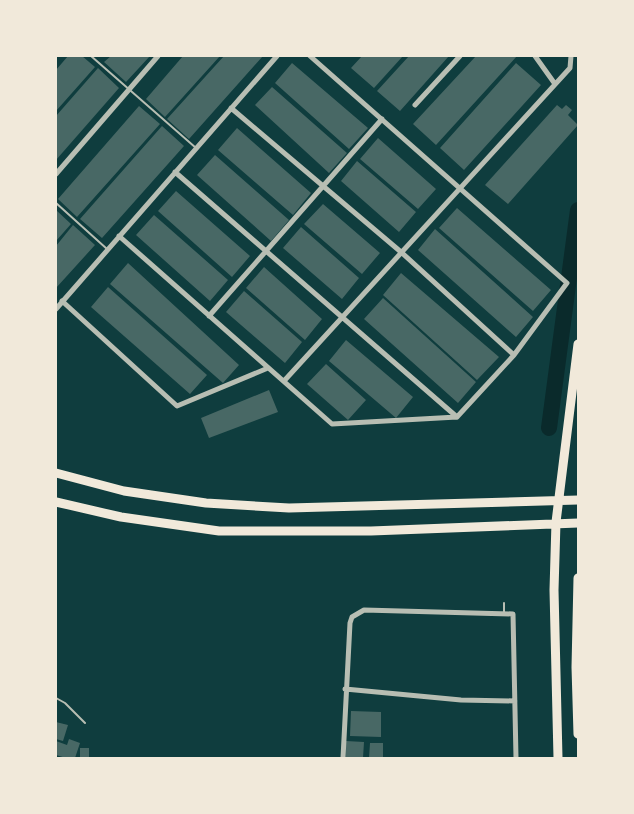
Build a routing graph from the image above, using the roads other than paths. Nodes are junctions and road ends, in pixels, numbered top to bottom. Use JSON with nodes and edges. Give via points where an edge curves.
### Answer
{"nodes":[{"id":1,"x":91,"y":56,"type":"edge"},
{"id":2,"x":158,"y":56,"type":"edge"},
{"id":3,"x":277,"y":56,"type":"edge"},
{"id":4,"x":310,"y":56,"type":"edge"},
{"id":5,"x":460,"y":56,"type":"edge"},
{"id":6,"x":535,"y":56,"type":"edge"},
{"id":7,"x":571,"y":56,"type":"edge"},
{"id":8,"x":555,"y":84,"type":"junction"},
{"id":9,"x":129,"y":89,"type":"junction"},
{"id":10,"x":415,"y":105,"type":"dead end"},
{"id":11,"x":231,"y":108,"type":"junction"},
{"id":12,"x":382,"y":119,"type":"junction"},
{"id":13,"x":196,"y":148,"type":"junction"},
{"id":14,"x":175,"y":172,"type":"junction"},
{"id":15,"x":56,"y":174,"type":"edge"},
{"id":16,"x":323,"y":186,"type":"junction"},
{"id":17,"x":460,"y":188,"type":"junction"},
{"id":18,"x":56,"y":203,"type":"edge"},
{"id":19,"x":119,"y":236,"type":"junction"},
{"id":20,"x":107,"y":250,"type":"junction"},
{"id":21,"x":266,"y":252,"type":"junction"},
{"id":22,"x":401,"y":252,"type":"junction"},
{"id":23,"x":62,"y":301,"type":"junction"},
{"id":24,"x":56,"y":309,"type":"edge"},
{"id":25,"x":209,"y":316,"type":"junction"},
{"id":26,"x":341,"y":318,"type":"junction"},
{"id":27,"x":579,"y":344,"type":"edge"},
{"id":28,"x":514,"y":355,"type":"junction"},
{"id":29,"x":268,"y":368,"type":"junction"},
{"id":30,"x":284,"y":381,"type":"junction"},
{"id":31,"x":457,"y":417,"type":"junction"},
{"id":32,"x":56,"y":473,"type":"edge"},
{"id":33,"x":579,"y":501,"type":"edge"},
{"id":34,"x":56,"y":502,"type":"edge"},
{"id":35,"x":579,"y":523,"type":"edge"},
{"id":36,"x":579,"y":578,"type":"edge"},
{"id":37,"x":504,"y":603,"type":"dead end"},
{"id":38,"x":504,"y":614,"type":"junction"},
{"id":39,"x":345,"y":689,"type":"junction"},
{"id":40,"x":56,"y":698,"type":"edge"},
{"id":41,"x":515,"y":701,"type":"junction"},
{"id":42,"x":85,"y":723,"type":"dead end"},
{"id":43,"x":579,"y":734,"type":"edge"},
{"id":44,"x":343,"y":759,"type":"edge"},
{"id":45,"x":516,"y":759,"type":"edge"},
{"id":46,"x":558,"y":759,"type":"edge"}],
"edges":[{"from":1,"to":9,"type":"lane"},
{"from":2,"to":9,"type":"street"},
{"from":3,"to":11,"type":"street"},
{"from":4,"to":12,"type":"street"},
{"from":5,"to":10,"type":"street"},
{"from":6,"to":8,"type":"street"},
{"from":7,"to":8,"type":"street","via":[[570,68]]},
{"from":8,"to":17,"type":"street"},
{"from":9,"to":13,"type":"lane"},
{"from":9,"to":15,"type":"street"},
{"from":11,"to":13,"type":"street"},
{"from":11,"to":16,"type":"street"},
{"from":12,"to":16,"type":"street"},
{"from":12,"to":17,"type":"street"},
{"from":13,"to":14,"type":"street"},
{"from":14,"to":19,"type":"street"},
{"from":14,"to":21,"type":"street"},
{"from":16,"to":21,"type":"street"},
{"from":16,"to":22,"type":"street"},
{"from":17,"to":22,"type":"street"},
{"from":17,"to":28,"type":"street","via":[[567,283]]},
{"from":18,"to":20,"type":"lane"},
{"from":19,"to":20,"type":"street"},
{"from":19,"to":25,"type":"street"},
{"from":20,"to":23,"type":"street"},
{"from":21,"to":25,"type":"street"},
{"from":21,"to":26,"type":"street"},
{"from":22,"to":26,"type":"street"},
{"from":22,"to":28,"type":"street"},
{"from":23,"to":24,"type":"street"},
{"from":23,"to":29,"type":"street","via":[[177,406]]},
{"from":25,"to":29,"type":"street"},
{"from":26,"to":30,"type":"street"},
{"from":26,"to":31,"type":"street"},
{"from":27,"to":46,"type":"highway","via":[[556,522]]},
{"from":28,"to":31,"type":"street"},
{"from":29,"to":30,"type":"street"},
{"from":30,"to":31,"type":"street","via":[[332,424]]},
{"from":32,"to":33,"type":"highway","via":[[124,491],[218,504],[290,508]]},
{"from":34,"to":35,"type":"highway","via":[[121,517],[219,531],[371,531]]},
{"from":36,"to":43,"type":"highway"},
{"from":37,"to":38,"type":"lane"},
{"from":38,"to":39,"type":"street","via":[[364,610],[352,617]]},
{"from":38,"to":41,"type":"street","via":[[513,614]]},
{"from":39,"to":41,"type":"street"},
{"from":39,"to":44,"type":"street"},
{"from":40,"to":42,"type":"lane"},
{"from":41,"to":45,"type":"street"}]}
